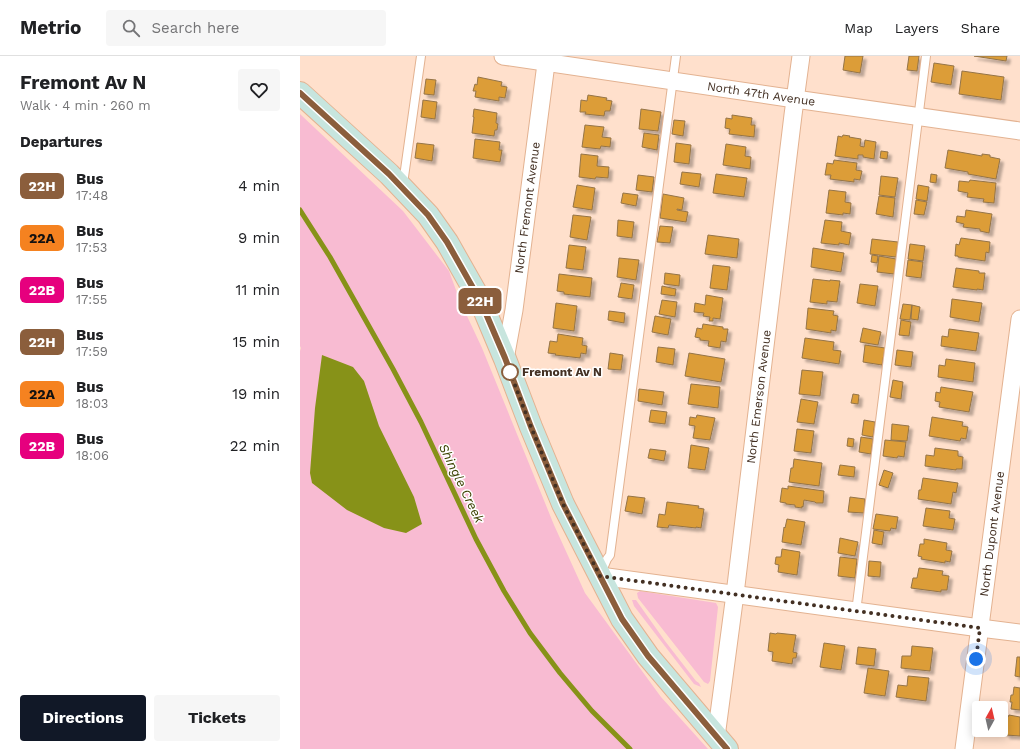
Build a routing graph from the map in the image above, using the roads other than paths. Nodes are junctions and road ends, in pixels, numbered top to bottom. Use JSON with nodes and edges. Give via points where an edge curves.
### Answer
{"nodes":[{"id":1,"x":421,"y":56,"type":"edge"},
{"id":2,"x":503,"y":56,"type":"edge"},
{"id":3,"x":676,"y":56,"type":"edge"},
{"id":4,"x":801,"y":56,"type":"edge"},
{"id":5,"x":926,"y":56,"type":"edge"},
{"id":6,"x":547,"y":59,"type":"edge"},
{"id":7,"x":672,"y":82,"type":"junction"},
{"id":8,"x":300,"y":93,"type":"edge"},
{"id":9,"x":795,"y":100,"type":"junction"},
{"id":10,"x":918,"y":117,"type":"junction"},
{"id":11,"x":1020,"y":131,"type":"edge"},
{"id":12,"x":403,"y":188,"type":"junction"},
{"id":13,"x":1020,"y":319,"type":"edge"},
{"id":14,"x":505,"y":358,"type":"junction"},
{"id":15,"x":600,"y":576,"type":"junction"},
{"id":16,"x":735,"y":594,"type":"junction"},
{"id":17,"x":856,"y":612,"type":"junction"},
{"id":18,"x":980,"y":628,"type":"junction"},
{"id":19,"x":1020,"y":633,"type":"edge"},
{"id":20,"x":721,"y":743,"type":"edge"},
{"id":21,"x":964,"y":749,"type":"edge"}],
"edges":[{"from":1,"to":12,"type":"lane"},
{"from":2,"to":6,"type":"street","name":"North 47th Avenue"},
{"from":3,"to":7,"type":"lane"},
{"from":4,"to":9,"type":"street","name":"North Emerson Avenue"},
{"from":5,"to":10,"type":"lane"},
{"from":6,"to":7,"type":"street","name":"North 47th Avenue"},
{"from":6,"to":14,"type":"street","name":"North Fremont Avenue","via":[[514,310]]},
{"from":7,"to":9,"type":"street","name":"North 47th Avenue"},
{"from":7,"to":15,"type":"lane","via":[[610,555]]},
{"from":8,"to":12,"type":"street"},
{"from":9,"to":10,"type":"street","name":"North 47th Avenue"},
{"from":9,"to":16,"type":"street","name":"North Emerson Avenue"},
{"from":10,"to":11,"type":"street","name":"North 47th Avenue"},
{"from":10,"to":17,"type":"lane"},
{"from":12,"to":14,"type":"street","via":[[428,215],[447,242],[481,302]]},
{"from":13,"to":18,"type":"street","name":"North Dupont Avenue"},
{"from":14,"to":15,"type":"street","via":[[563,504]]},
{"from":15,"to":16,"type":"street"},
{"from":15,"to":20,"type":"street","via":[[622,619],[648,656]]},
{"from":16,"to":17,"type":"street"},
{"from":16,"to":20,"type":"street","name":"North Emerson Avenue"},
{"from":17,"to":18,"type":"street"},
{"from":18,"to":19,"type":"street"},
{"from":18,"to":21,"type":"street","name":"North Dupont Avenue"}]}
